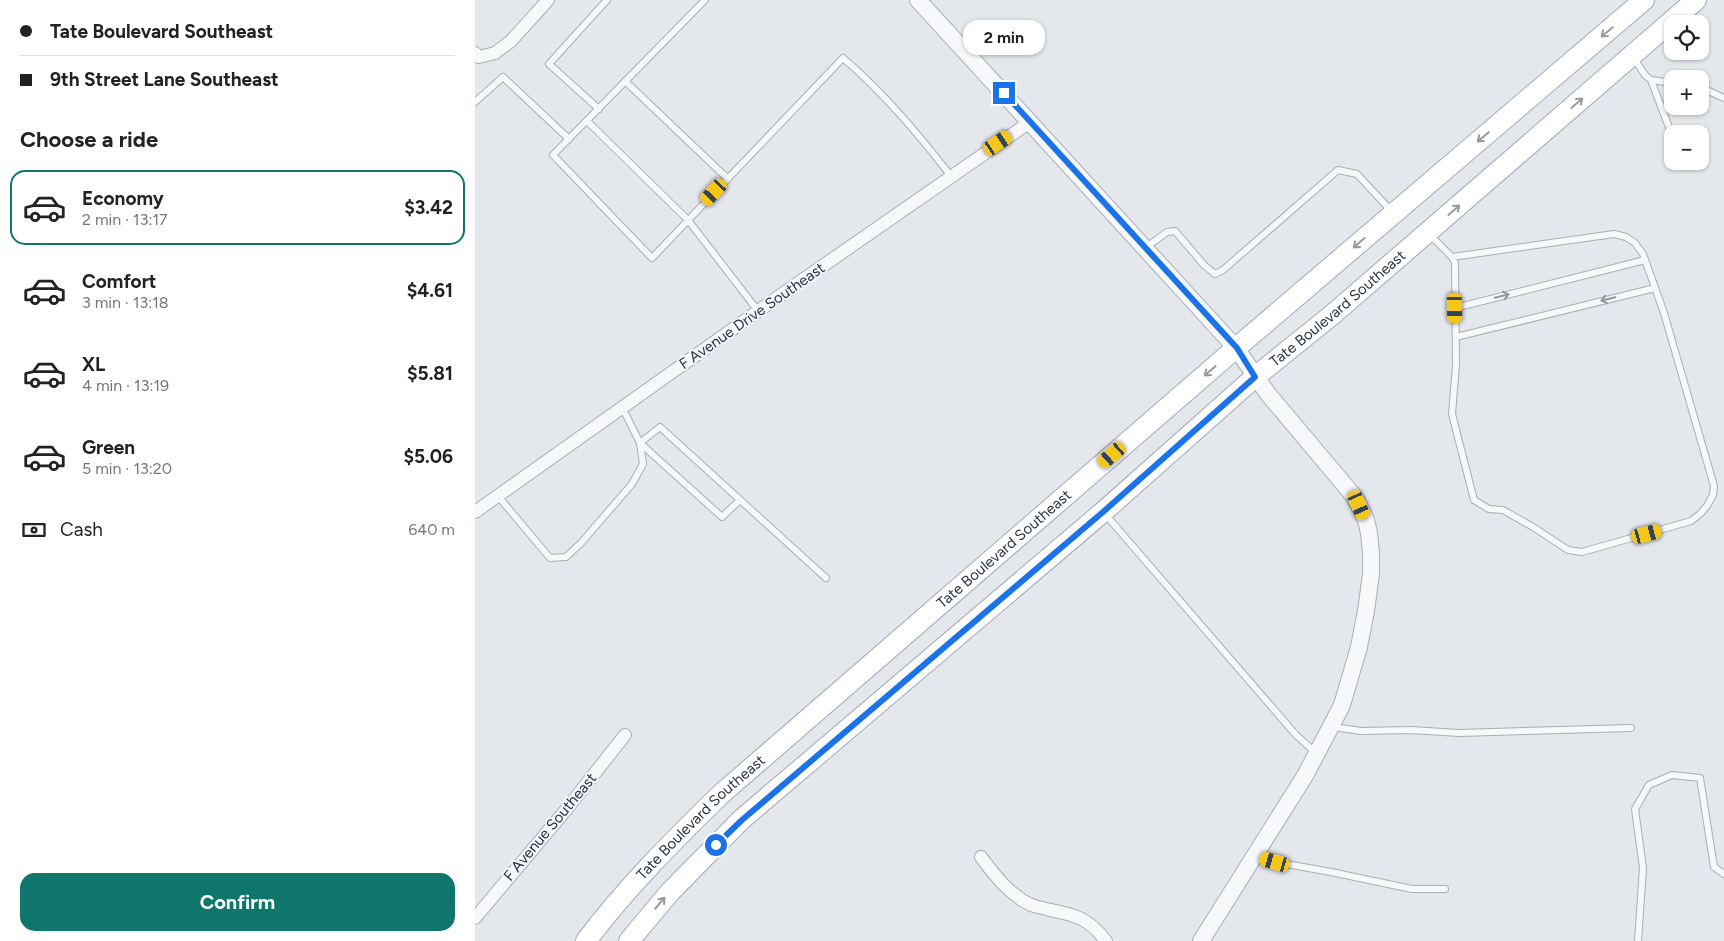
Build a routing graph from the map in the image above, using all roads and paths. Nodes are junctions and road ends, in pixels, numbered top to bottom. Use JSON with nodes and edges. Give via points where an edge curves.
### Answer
{"nodes":[{"id":1,"x":548,"y":0,"type":"edge"},
{"id":2,"x":607,"y":0,"type":"edge"},
{"id":3,"x":705,"y":0,"type":"edge"},
{"id":4,"x":918,"y":0,"type":"edge"},
{"id":5,"x":1644,"y":0,"type":"edge"},
{"id":6,"x":1696,"y":0,"type":"edge"},
{"id":7,"x":477,"y":55,"type":"edge"},
{"id":8,"x":1632,"y":55,"type":"junction"},
{"id":9,"x":1651,"y":80,"type":"junction"},
{"id":10,"x":625,"y":82,"type":"junction"},
{"id":11,"x":1664,"y":82,"type":"edge"},
{"id":12,"x":1709,"y":91,"type":"edge"},
{"id":13,"x":1724,"y":98,"type":"edge"},
{"id":14,"x":475,"y":102,"type":"edge"},
{"id":15,"x":599,"y":109,"type":"junction"},
{"id":16,"x":587,"y":121,"type":"junction"},
{"id":17,"x":1030,"y":122,"type":"junction"},
{"id":18,"x":1668,"y":125,"type":"edge"},
{"id":19,"x":569,"y":139,"type":"junction"},
{"id":20,"x":951,"y":176,"type":"junction"},
{"id":21,"x":727,"y":179,"type":"junction"},
{"id":22,"x":1393,"y":213,"type":"junction"},
{"id":23,"x":688,"y":220,"type":"junction"},
{"id":24,"x":1427,"y":233,"type":"junction"},
{"id":25,"x":1145,"y":248,"type":"junction"},
{"id":26,"x":1452,"y":257,"type":"junction"},
{"id":27,"x":1645,"y":260,"type":"junction"},
{"id":28,"x":1655,"y":288,"type":"junction"},
{"id":29,"x":1455,"y":308,"type":"junction"},
{"id":30,"x":758,"y":311,"type":"junction"},
{"id":31,"x":1455,"y":337,"type":"junction"},
{"id":32,"x":1237,"y":348,"type":"junction"},
{"id":33,"x":1255,"y":377,"type":"junction"},
{"id":34,"x":622,"y":407,"type":"junction"},
{"id":35,"x":641,"y":443,"type":"junction"},
{"id":36,"x":497,"y":496,"type":"junction"},
{"id":37,"x":740,"y":500,"type":"junction"},
{"id":38,"x":475,"y":512,"type":"edge"},
{"id":39,"x":1103,"y":512,"type":"junction"},
{"id":40,"x":826,"y":578,"type":"dead end"},
{"id":41,"x":1332,"y":725,"type":"junction"},
{"id":42,"x":1631,"y":728,"type":"dead end"},
{"id":43,"x":625,"y":735,"type":"dead end"},
{"id":44,"x":1317,"y":754,"type":"junction"},
{"id":45,"x":1254,"y":856,"type":"junction"},
{"id":46,"x":981,"y":857,"type":"dead end"},
{"id":47,"x":1724,"y":874,"type":"edge"},
{"id":48,"x":1445,"y":889,"type":"dead end"},
{"id":49,"x":475,"y":918,"type":"edge"},
{"id":50,"x":586,"y":941,"type":"edge"},
{"id":51,"x":629,"y":941,"type":"edge"},
{"id":52,"x":1106,"y":941,"type":"edge"},
{"id":53,"x":1201,"y":941,"type":"edge"},
{"id":54,"x":1638,"y":941,"type":"edge"}],
"edges":[{"from":1,"to":7,"type":"street","via":[[511,41],[495,53]]},
{"from":2,"to":15,"type":"lane","via":[[549,64]]},
{"from":3,"to":10,"type":"lane"},
{"from":4,"to":17,"type":"street"},
{"from":5,"to":22,"type":"main road","name":"Tate Boulevard Southeast","one_way":true},
{"from":6,"to":8,"type":"main road","name":"Tate Boulevard Southeast"},
{"from":8,"to":9,"type":"lane"},
{"from":24,"to":8,"type":"main road","name":"Tate Boulevard Southeast","one_way":true},
{"from":9,"to":11,"type":"lane"},
{"from":9,"to":18,"type":"lane"},
{"from":10,"to":15,"type":"lane"},
{"from":10,"to":21,"type":"lane"},
{"from":12,"to":13,"type":"lane"},
{"from":14,"to":19,"type":"lane","via":[[503,77]]},
{"from":15,"to":16,"type":"lane"},
{"from":16,"to":19,"type":"lane"},
{"from":16,"to":23,"type":"lane"},
{"from":17,"to":20,"type":"street","name":"F Avenue Drive Southeast"},
{"from":17,"to":25,"type":"street"},
{"from":19,"to":23,"type":"lane","via":[[553,155],[652,258]]},
{"from":20,"to":21,"type":"lane","via":[[917,133],[843,58]]},
{"from":20,"to":30,"type":"street","name":"F Avenue Drive Southeast"},
{"from":21,"to":23,"type":"lane"},
{"from":22,"to":25,"type":"lane","via":[[1357,174],[1337,170],[1215,274],[1175,231],[1167,232]]},
{"from":22,"to":32,"type":"main road","name":"Tate Boulevard Southeast","one_way":true},
{"from":23,"to":30,"type":"lane"},
{"from":24,"to":26,"type":"lane"},
{"from":24,"to":33,"type":"main road","name":"Tate Boulevard Southeast"},
{"from":25,"to":32,"type":"street"},
{"from":26,"to":27,"type":"lane","via":[[1613,234],[1635,242]]},
{"from":26,"to":29,"type":"lane","via":[[1455,263]]},
{"from":27,"to":28,"type":"lane"},
{"from":29,"to":27,"type":"lane","one_way":true},
{"from":28,"to":31,"type":"lane","one_way":true},
{"from":28,"to":31,"type":"lane","via":[[1708,463],[1713,495],[1707,506],[1691,521],[1582,552],[1568,550],[1503,510],[1489,509],[1474,500],[1452,414]]},
{"from":29,"to":31,"type":"lane"},
{"from":30,"to":34,"type":"street","name":"F Avenue Drive Southeast"},
{"from":32,"to":33,"type":"street"},
{"from":32,"to":50,"type":"main road","name":"Tate Boulevard Southeast","one_way":true,"via":[[720,795],[666,847]]},
{"from":33,"to":39,"type":"main road","name":"Tate Boulevard Southeast"},
{"from":33,"to":41,"type":"street","via":[[1353,495],[1369,533],[1371,574],[1365,617],[1353,670]]},
{"from":34,"to":35,"type":"lane"},
{"from":34,"to":36,"type":"street","name":"F Avenue Drive Southeast"},
{"from":35,"to":36,"type":"lane","via":[[643,464],[632,484],[566,557],[549,558]]},
{"from":35,"to":37,"type":"lane","via":[[660,427]]},
{"from":35,"to":37,"type":"lane","via":[[722,517]]},
{"from":36,"to":38,"type":"street","name":"F Avenue Drive Southeast"},
{"from":37,"to":40,"type":"lane"},
{"from":39,"to":44,"type":"lane","via":[[1296,736]]},
{"from":51,"to":39,"type":"main road","name":"Tate Boulevard Southeast","one_way":true,"via":[[669,892],[742,820]]},
{"from":41,"to":42,"type":"lane","via":[[1361,731],[1459,733]]},
{"from":41,"to":44,"type":"street"},
{"from":43,"to":49,"type":"street","name":"F Avenue Southeast"},
{"from":44,"to":45,"type":"street"},
{"from":45,"to":48,"type":"lane","via":[[1412,889]]},
{"from":45,"to":53,"type":"street"},
{"from":46,"to":52,"type":"street","via":[[1012,893],[1034,906],[1080,917]]},
{"from":47,"to":54,"type":"lane","via":[[1714,867],[1701,778],[1673,775],[1649,785],[1635,809],[1643,868]]}]}
